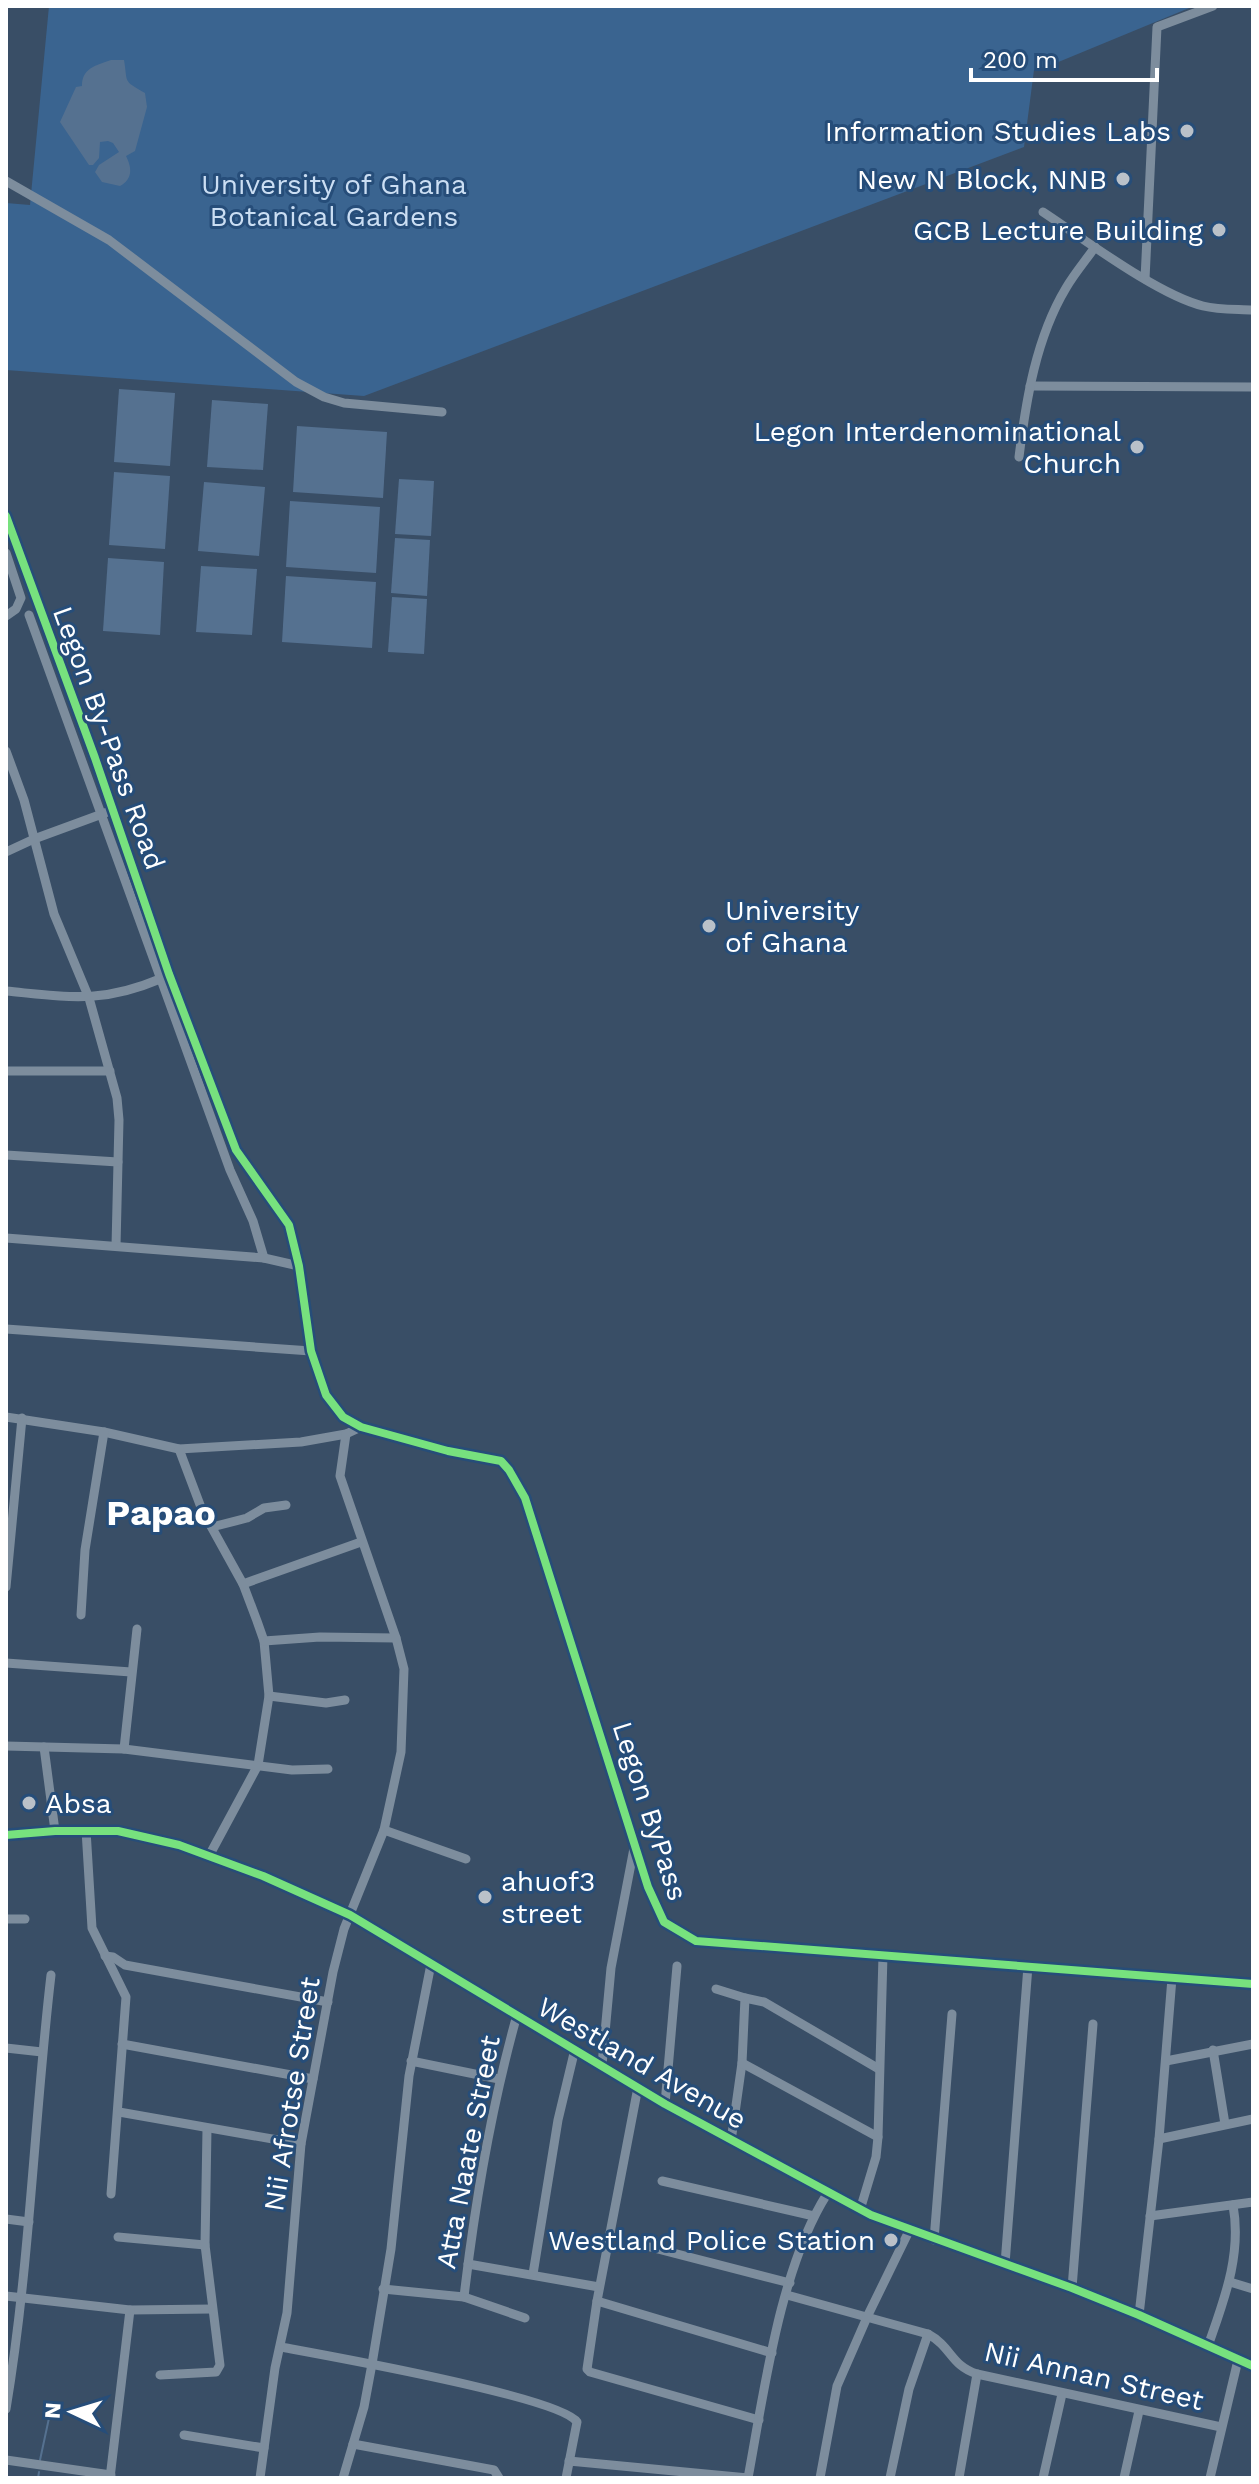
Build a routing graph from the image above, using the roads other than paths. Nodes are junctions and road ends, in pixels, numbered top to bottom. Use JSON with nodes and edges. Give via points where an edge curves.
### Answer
{"nodes":[{"id":1,"x":1213,"y":6,"type":"edge"},
{"id":2,"x":6,"y":181,"type":"edge"},
{"id":3,"x":1043,"y":212,"type":"dead end"},
{"id":4,"x":1095,"y":247,"type":"junction"},
{"id":5,"x":1145,"y":279,"type":"junction"},
{"id":6,"x":1253,"y":310,"type":"edge"},
{"id":7,"x":1030,"y":386,"type":"junction"},
{"id":8,"x":1253,"y":387,"type":"edge"},
{"id":9,"x":442,"y":412,"type":"dead end"},
{"id":10,"x":1019,"y":457,"type":"dead end"},
{"id":11,"x":6,"y":516,"type":"edge"},
{"id":12,"x":6,"y":553,"type":"edge"},
{"id":13,"x":29,"y":615,"type":"dead end"},
{"id":14,"x":6,"y":616,"type":"edge"},
{"id":15,"x":6,"y":751,"type":"edge"},
{"id":16,"x":113,"y":810,"type":"junction"},
{"id":17,"x":100,"y":816,"type":"junction"},
{"id":18,"x":34,"y":839,"type":"junction"},
{"id":19,"x":6,"y":852,"type":"edge"},
{"id":20,"x":165,"y":976,"type":"junction"},
{"id":21,"x":6,"y":991,"type":"edge"},
{"id":22,"x":89,"y":998,"type":"junction"},
{"id":23,"x":6,"y":1071,"type":"edge"},
{"id":24,"x":110,"y":1071,"type":"junction"},
{"id":25,"x":6,"y":1155,"type":"edge"},
{"id":26,"x":118,"y":1162,"type":"junction"},
{"id":27,"x":6,"y":1238,"type":"edge"},
{"id":28,"x":116,"y":1246,"type":"junction"},
{"id":29,"x":264,"y":1258,"type":"junction"},
{"id":30,"x":299,"y":1266,"type":"junction"},
{"id":31,"x":6,"y":1329,"type":"edge"},
{"id":32,"x":311,"y":1351,"type":"junction"},
{"id":33,"x":6,"y":1417,"type":"edge"},
{"id":34,"x":22,"y":1418,"type":"junction"},
{"id":35,"x":361,"y":1427,"type":"junction"},
{"id":36,"x":104,"y":1432,"type":"junction"},
{"id":37,"x":346,"y":1434,"type":"junction"},
{"id":38,"x":179,"y":1449,"type":"junction"},
{"id":39,"x":286,"y":1505,"type":"dead end"},
{"id":40,"x":212,"y":1527,"type":"junction"},
{"id":41,"x":361,"y":1542,"type":"junction"},
{"id":42,"x":243,"y":1584,"type":"junction"},
{"id":43,"x":6,"y":1587,"type":"edge"},
{"id":44,"x":81,"y":1615,"type":"dead end"},
{"id":45,"x":137,"y":1629,"type":"dead end"},
{"id":46,"x":396,"y":1638,"type":"junction"},
{"id":47,"x":264,"y":1641,"type":"junction"},
{"id":48,"x":6,"y":1663,"type":"edge"},
{"id":49,"x":131,"y":1672,"type":"junction"},
{"id":50,"x":269,"y":1696,"type":"junction"},
{"id":51,"x":345,"y":1700,"type":"dead end"},
{"id":52,"x":6,"y":1746,"type":"edge"},
{"id":53,"x":44,"y":1747,"type":"junction"},
{"id":54,"x":124,"y":1749,"type":"junction"},
{"id":55,"x":258,"y":1765,"type":"junction"},
{"id":56,"x":328,"y":1769,"type":"dead end"},
{"id":57,"x":86,"y":1830,"type":"junction"},
{"id":58,"x":384,"y":1830,"type":"junction"},
{"id":59,"x":55,"y":1831,"type":"junction"},
{"id":60,"x":6,"y":1835,"type":"edge"},
{"id":61,"x":635,"y":1841,"type":"junction"},
{"id":62,"x":209,"y":1856,"type":"junction"},
{"id":63,"x":466,"y":1859,"type":"dead end"},
{"id":64,"x":350,"y":1915,"type":"junction"},
{"id":65,"x":6,"y":1919,"type":"edge"},
{"id":66,"x":25,"y":1919,"type":"dead end"},
{"id":67,"x":883,"y":1955,"type":"junction"},
{"id":68,"x":105,"y":1956,"type":"junction"},
{"id":69,"x":431,"y":1964,"type":"junction"},
{"id":70,"x":125,"y":1965,"type":"junction"},
{"id":71,"x":677,"y":1966,"type":"dead end"},
{"id":72,"x":1028,"y":1966,"type":"junction"},
{"id":73,"x":51,"y":1975,"type":"dead end"},
{"id":74,"x":117,"y":1978,"type":"junction"},
{"id":75,"x":1172,"y":1978,"type":"junction"},
{"id":76,"x":1253,"y":1984,"type":"edge"},
{"id":77,"x":716,"y":1989,"type":"dead end"},
{"id":78,"x":745,"y":1998,"type":"junction"},
{"id":79,"x":328,"y":2002,"type":"junction"},
{"id":80,"x":952,"y":2014,"type":"dead end"},
{"id":81,"x":517,"y":2015,"type":"junction"},
{"id":82,"x":1093,"y":2024,"type":"dead end"},
{"id":83,"x":122,"y":2044,"type":"junction"},
{"id":84,"x":1253,"y":2044,"type":"edge"},
{"id":85,"x":6,"y":2048,"type":"edge"},
{"id":86,"x":575,"y":2049,"type":"junction"},
{"id":87,"x":1213,"y":2050,"type":"junction"},
{"id":88,"x":42,"y":2052,"type":"junction"},
{"id":89,"x":411,"y":2061,"type":"junction"},
{"id":90,"x":1166,"y":2061,"type":"junction"},
{"id":91,"x":742,"y":2063,"type":"junction"},
{"id":92,"x":602,"y":2065,"type":"junction"},
{"id":93,"x":879,"y":2069,"type":"junction"},
{"id":94,"x":313,"y":2079,"type":"junction"},
{"id":95,"x":499,"y":2079,"type":"junction"},
{"id":96,"x":638,"y":2087,"type":"junction"},
{"id":97,"x":665,"y":2104,"type":"junction"},
{"id":98,"x":119,"y":2112,"type":"junction"},
{"id":99,"x":1253,"y":2119,"type":"edge"},
{"id":100,"x":1225,"y":2124,"type":"junction"},
{"id":101,"x":207,"y":2129,"type":"junction"},
{"id":102,"x":878,"y":2137,"type":"junction"},
{"id":103,"x":1159,"y":2139,"type":"junction"},
{"id":104,"x":731,"y":2141,"type":"junction"},
{"id":105,"x":301,"y":2144,"type":"junction"},
{"id":106,"x":662,"y":2181,"type":"dead end"},
{"id":107,"x":111,"y":2194,"type":"dead end"},
{"id":108,"x":827,"y":2194,"type":"junction"},
{"id":109,"x":1253,"y":2202,"type":"edge"},
{"id":110,"x":1233,"y":2205,"type":"junction"},
{"id":111,"x":860,"y":2210,"type":"junction"},
{"id":112,"x":814,"y":2216,"type":"junction"},
{"id":113,"x":1150,"y":2216,"type":"junction"},
{"id":114,"x":6,"y":2219,"type":"edge"},
{"id":115,"x":29,"y":2222,"type":"junction"},
{"id":116,"x":909,"y":2231,"type":"junction"},
{"id":117,"x":118,"y":2237,"type":"dead end"},
{"id":118,"x":934,"y":2240,"type":"junction"},
{"id":119,"x":205,"y":2245,"type":"junction"},
{"id":120,"x":650,"y":2247,"type":"dead end"},
{"id":121,"x":468,"y":2264,"type":"junction"},
{"id":122,"x":1005,"y":2264,"type":"junction"},
{"id":123,"x":533,"y":2274,"type":"junction"},
{"id":124,"x":1230,"y":2282,"type":"junction"},
{"id":125,"x":790,"y":2283,"type":"junction"},
{"id":126,"x":599,"y":2287,"type":"junction"},
{"id":127,"x":1072,"y":2288,"type":"junction"},
{"id":128,"x":383,"y":2289,"type":"junction"},
{"id":129,"x":1253,"y":2289,"type":"edge"},
{"id":130,"x":787,"y":2295,"type":"junction"},
{"id":131,"x":6,"y":2296,"type":"edge"},
{"id":132,"x":464,"y":2297,"type":"junction"},
{"id":133,"x":21,"y":2298,"type":"junction"},
{"id":134,"x":597,"y":2301,"type":"junction"},
{"id":135,"x":212,"y":2309,"type":"junction"},
{"id":136,"x":130,"y":2310,"type":"junction"},
{"id":137,"x":868,"y":2315,"type":"junction"},
{"id":138,"x":1139,"y":2315,"type":"junction"},
{"id":139,"x":525,"y":2318,"type":"dead end"},
{"id":140,"x":928,"y":2334,"type":"junction"},
{"id":141,"x":1208,"y":2346,"type":"junction"},
{"id":142,"x":281,"y":2347,"type":"junction"},
{"id":143,"x":772,"y":2353,"type":"junction"},
{"id":144,"x":1238,"y":2360,"type":"junction"},
{"id":145,"x":372,"y":2364,"type":"junction"},
{"id":146,"x":1253,"y":2366,"type":"edge"},
{"id":147,"x":977,"y":2374,"type":"junction"},
{"id":148,"x":160,"y":2375,"type":"dead end"},
{"id":149,"x":8,"y":2383,"type":"edge"},
{"id":150,"x":1062,"y":2394,"type":"junction"},
{"id":151,"x":6,"y":2409,"type":"edge"},
{"id":152,"x":1139,"y":2411,"type":"junction"},
{"id":153,"x":759,"y":2420,"type":"junction"},
{"id":154,"x":1221,"y":2427,"type":"junction"},
{"id":155,"x":184,"y":2435,"type":"dead end"},
{"id":156,"x":353,"y":2444,"type":"junction"},
{"id":157,"x":264,"y":2448,"type":"junction"},
{"id":158,"x":6,"y":2460,"type":"edge"},
{"id":159,"x":569,"y":2461,"type":"junction"},
{"id":160,"x":110,"y":2476,"type":"edge"},
{"id":161,"x":260,"y":2478,"type":"edge"},
{"id":162,"x":343,"y":2478,"type":"edge"},
{"id":163,"x":499,"y":2478,"type":"edge"},
{"id":164,"x":566,"y":2478,"type":"edge"},
{"id":165,"x":748,"y":2478,"type":"edge"},
{"id":166,"x":820,"y":2478,"type":"edge"},
{"id":167,"x":890,"y":2478,"type":"edge"},
{"id":168,"x":959,"y":2478,"type":"edge"},
{"id":169,"x":1043,"y":2478,"type":"edge"},
{"id":170,"x":1124,"y":2478,"type":"edge"},
{"id":171,"x":1210,"y":2478,"type":"edge"}],
"edges":[{"from":1,"to":5,"type":"street","via":[[1157,27]]},
{"from":2,"to":9,"type":"street","via":[[109,240],[296,382],[324,397]]},
{"from":3,"to":4,"type":"street"},
{"from":4,"to":5,"type":"street"},
{"from":4,"to":7,"type":"street","via":[[1055,311]]},
{"from":5,"to":6,"type":"street","via":[[1201,306]]},
{"from":7,"to":8,"type":"street"},
{"from":7,"to":10,"type":"street"},
{"from":11,"to":16,"type":"street","name":"Legon By-Pass Road"},
{"from":12,"to":14,"type":"street","via":[[21,598]]},
{"from":13,"to":17,"type":"street"},
{"from":15,"to":18,"type":"street"},
{"from":16,"to":17,"type":"street"},
{"from":16,"to":20,"type":"street","name":"Legon By-Pass Road"},
{"from":17,"to":18,"type":"street"},
{"from":17,"to":20,"type":"street"},
{"from":18,"to":19,"type":"street"},
{"from":18,"to":22,"type":"street","via":[[54,914]]},
{"from":20,"to":22,"type":"street","via":[[136,989]]},
{"from":20,"to":29,"type":"street"},
{"from":20,"to":30,"type":"street","name":"Legon ByPass","via":[[236,1150],[289,1225]]},
{"from":21,"to":22,"type":"street"},
{"from":22,"to":24,"type":"street"},
{"from":23,"to":24,"type":"street"},
{"from":24,"to":26,"type":"street","via":[[119,1108]]},
{"from":25,"to":26,"type":"street"},
{"from":26,"to":28,"type":"street"},
{"from":27,"to":28,"type":"street"},
{"from":28,"to":29,"type":"street"},
{"from":29,"to":30,"type":"street"},
{"from":30,"to":32,"type":"street","name":"Legon ByPass"},
{"from":31,"to":32,"type":"street"},
{"from":32,"to":35,"type":"street","name":"Legon ByPass","via":[[326,1395],[343,1417]]},
{"from":33,"to":34,"type":"street"},
{"from":34,"to":36,"type":"street"},
{"from":34,"to":43,"type":"street"},
{"from":35,"to":37,"type":"street"},
{"from":35,"to":61,"type":"street","name":"Legon ByPass","via":[[501,1461],[509,1470],[525,1498]]},
{"from":36,"to":38,"type":"street"},
{"from":36,"to":44,"type":"street","via":[[85,1550]]},
{"from":37,"to":38,"type":"street"},
{"from":37,"to":41,"type":"street","name":"Nii Afrotse Street","via":[[340,1476]]},
{"from":38,"to":40,"type":"street"},
{"from":39,"to":40,"type":"street"},
{"from":40,"to":42,"type":"street"},
{"from":41,"to":42,"type":"street"},
{"from":41,"to":46,"type":"street","name":"Nii Afrotse Street"},
{"from":42,"to":47,"type":"street"},
{"from":45,"to":49,"type":"street"},
{"from":46,"to":47,"type":"street"},
{"from":46,"to":58,"type":"street","name":"Nii Afrotse Street","via":[[405,1681],[398,1773]]},
{"from":47,"to":50,"type":"street"},
{"from":48,"to":49,"type":"street"},
{"from":49,"to":54,"type":"street"},
{"from":50,"to":51,"type":"street"},
{"from":50,"to":55,"type":"street"},
{"from":52,"to":53,"type":"street"},
{"from":53,"to":54,"type":"street"},
{"from":53,"to":59,"type":"street"},
{"from":54,"to":55,"type":"street"},
{"from":55,"to":56,"type":"street"},
{"from":55,"to":62,"type":"street"},
{"from":57,"to":59,"type":"street","name":"Westland Avenue"},
{"from":57,"to":62,"type":"street","name":"Westland Avenue","via":[[136,1834]]},
{"from":57,"to":68,"type":"street","via":[[90,1919]]},
{"from":58,"to":63,"type":"street"},
{"from":58,"to":64,"type":"street","name":"Nii Afrotse Street"},
{"from":59,"to":60,"type":"street","name":"Westland Avenue"},
{"from":61,"to":67,"type":"street","name":"Legon ByPass","via":[[664,1922],[696,1941]]},
{"from":61,"to":92,"type":"street","via":[[611,1968]]},
{"from":62,"to":64,"type":"street","name":"Westland Avenue"},
{"from":64,"to":69,"type":"street","name":"Westland Avenue"},
{"from":64,"to":79,"type":"street","name":"Nii Afrotse Street"},
{"from":65,"to":66,"type":"street"},
{"from":67,"to":72,"type":"street","name":"Legon ByPass"},
{"from":67,"to":93,"type":"street"},
{"from":68,"to":70,"type":"street"},
{"from":68,"to":74,"type":"street"},
{"from":69,"to":81,"type":"street","name":"Westland Avenue"},
{"from":69,"to":89,"type":"street"},
{"from":70,"to":74,"type":"street"},
{"from":70,"to":79,"type":"street"},
{"from":71,"to":97,"type":"street"},
{"from":72,"to":75,"type":"street","name":"Legon ByPass"},
{"from":72,"to":122,"type":"street"},
{"from":73,"to":88,"type":"street"},
{"from":74,"to":83,"type":"street","via":[[126,1997]]},
{"from":75,"to":76,"type":"street","name":"Legon ByPass"},
{"from":75,"to":90,"type":"street"},
{"from":77,"to":78,"type":"street"},
{"from":78,"to":91,"type":"street"},
{"from":78,"to":93,"type":"street","via":[[764,2002]]},
{"from":79,"to":94,"type":"street","name":"Nii Afrotse Street"},
{"from":80,"to":118,"type":"street"},
{"from":81,"to":86,"type":"street","name":"Westland Avenue"},
{"from":81,"to":95,"type":"street","name":"Atta Naate Street"},
{"from":82,"to":127,"type":"street"},
{"from":83,"to":94,"type":"street"},
{"from":83,"to":98,"type":"street"},
{"from":84,"to":87,"type":"street"},
{"from":85,"to":88,"type":"street"},
{"from":86,"to":92,"type":"street","name":"Westland Avenue"},
{"from":86,"to":123,"type":"street"},
{"from":87,"to":90,"type":"street"},
{"from":87,"to":100,"type":"street"},
{"from":88,"to":115,"type":"street"},
{"from":89,"to":95,"type":"street"},
{"from":89,"to":128,"type":"street"},
{"from":90,"to":103,"type":"street"},
{"from":91,"to":102,"type":"street"},
{"from":91,"to":104,"type":"street"},
{"from":92,"to":96,"type":"street","name":"Westland Avenue"},
{"from":93,"to":102,"type":"street"},
{"from":94,"to":105,"type":"street","name":"Nii Afrotse Street"},
{"from":95,"to":121,"type":"street","name":"Atta Naate Street"},
{"from":96,"to":97,"type":"street","name":"Westland Avenue"},
{"from":96,"to":126,"type":"street"},
{"from":97,"to":104,"type":"street","name":"Westland Avenue"},
{"from":98,"to":101,"type":"street"},
{"from":98,"to":107,"type":"street"},
{"from":99,"to":100,"type":"street"},
{"from":100,"to":103,"type":"street"},
{"from":101,"to":105,"type":"street"},
{"from":101,"to":119,"type":"street"},
{"from":102,"to":111,"type":"street"},
{"from":103,"to":113,"type":"street"},
{"from":104,"to":108,"type":"street","name":"Westland Avenue"},
{"from":105,"to":142,"type":"street","name":"Nii Afrotse Street"},
{"from":106,"to":112,"type":"street"},
{"from":108,"to":111,"type":"street","name":"Westland Avenue"},
{"from":108,"to":112,"type":"street"},
{"from":109,"to":110,"type":"street"},
{"from":110,"to":113,"type":"street"},
{"from":110,"to":124,"type":"street","via":[[1236,2241]]},
{"from":111,"to":116,"type":"street","name":"Westland Avenue"},
{"from":112,"to":125,"type":"street"},
{"from":113,"to":138,"type":"street"},
{"from":114,"to":115,"type":"street"},
{"from":115,"to":133,"type":"street"},
{"from":116,"to":118,"type":"street","name":"Westland Avenue"},
{"from":116,"to":137,"type":"street"},
{"from":117,"to":119,"type":"street"},
{"from":118,"to":122,"type":"street","name":"Westland Avenue"},
{"from":119,"to":135,"type":"street"},
{"from":120,"to":125,"type":"street"},
{"from":121,"to":123,"type":"street"},
{"from":121,"to":132,"type":"street","name":"Atta Naate Street"},
{"from":122,"to":127,"type":"street","name":"Westland Avenue"},
{"from":123,"to":126,"type":"street"},
{"from":124,"to":129,"type":"street"},
{"from":124,"to":141,"type":"street"},
{"from":125,"to":130,"type":"street"},
{"from":126,"to":134,"type":"street"},
{"from":127,"to":138,"type":"street","name":"Westland Avenue"},
{"from":128,"to":132,"type":"street"},
{"from":128,"to":145,"type":"street"},
{"from":130,"to":137,"type":"street","name":"Nii Annan Street"},
{"from":130,"to":143,"type":"street"},
{"from":131,"to":133,"type":"street"},
{"from":132,"to":139,"type":"street"},
{"from":133,"to":136,"type":"street"},
{"from":133,"to":149,"type":"street"},
{"from":134,"to":143,"type":"street"},
{"from":134,"to":153,"type":"street","via":[[586,2365],[590,2372]]},
{"from":135,"to":136,"type":"street"},
{"from":135,"to":148,"type":"street","via":[[219,2370]]},
{"from":136,"to":160,"type":"street"},
{"from":137,"to":140,"type":"street","name":"Nii Annan Street"},
{"from":137,"to":166,"type":"street","via":[[837,2386]]},
{"from":138,"to":141,"type":"street","name":"Westland Avenue"},
{"from":140,"to":147,"type":"street","name":"Nii Annan Street","via":[[942,2342],[958,2366]]},
{"from":140,"to":167,"type":"street","via":[[909,2389]]},
{"from":141,"to":144,"type":"street","name":"Westland Avenue"},
{"from":142,"to":145,"type":"street"},
{"from":142,"to":157,"type":"street","name":"Nii Afrotse Street"},
{"from":143,"to":153,"type":"street"},
{"from":144,"to":146,"type":"street","name":"Westland Avenue"},
{"from":144,"to":154,"type":"street"},
{"from":145,"to":156,"type":"street"},
{"from":145,"to":159,"type":"street","via":[[568,2413],[577,2422]]},
{"from":147,"to":150,"type":"street","name":"Nii Annan Street"},
{"from":147,"to":168,"type":"street"},
{"from":149,"to":151,"type":"street"},
{"from":150,"to":152,"type":"street","name":"Nii Annan Street"},
{"from":150,"to":169,"type":"street"},
{"from":152,"to":154,"type":"street","name":"Nii Annan Street"},
{"from":152,"to":170,"type":"street"},
{"from":153,"to":165,"type":"street"},
{"from":154,"to":171,"type":"street"},
{"from":155,"to":157,"type":"street"},
{"from":156,"to":162,"type":"street"},
{"from":156,"to":163,"type":"street","via":[[494,2470]]},
{"from":157,"to":161,"type":"street","name":"Nii Afrotse Street"},
{"from":158,"to":160,"type":"street"},
{"from":159,"to":164,"type":"street"},
{"from":159,"to":165,"type":"street"}]}
